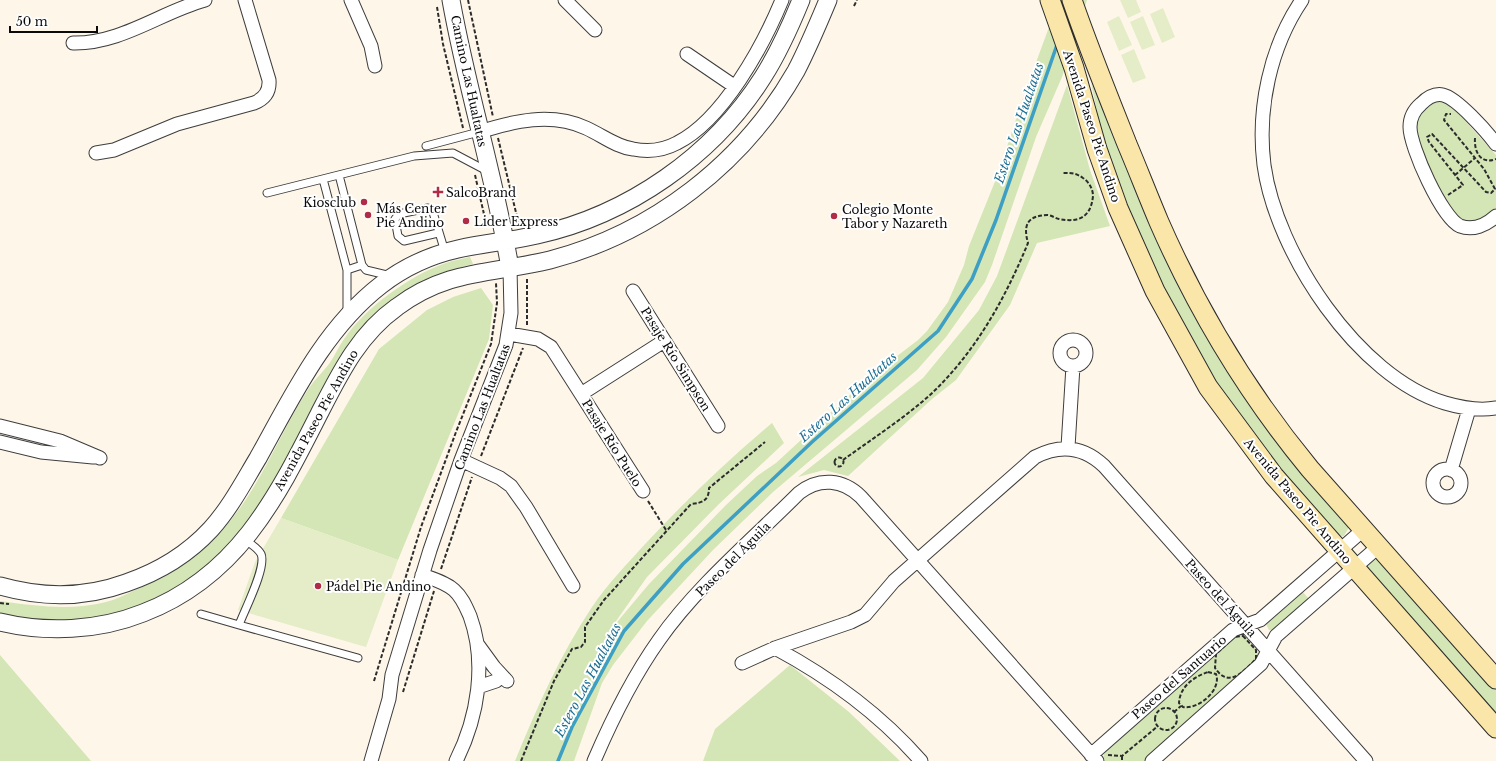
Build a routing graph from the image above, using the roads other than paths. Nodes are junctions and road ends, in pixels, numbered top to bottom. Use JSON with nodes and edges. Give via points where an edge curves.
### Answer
{"nodes":[{"id":1,"x":205,"y":0,"type":"edge"},
{"id":2,"x":244,"y":0,"type":"edge"},
{"id":3,"x":350,"y":0,"type":"edge"},
{"id":4,"x":451,"y":0,"type":"edge"},
{"id":5,"x":565,"y":0,"type":"edge"},
{"id":6,"x":782,"y":0,"type":"edge"},
{"id":7,"x":801,"y":0,"type":"edge"},
{"id":8,"x":828,"y":0,"type":"edge"},
{"id":9,"x":1050,"y":0,"type":"edge"},
{"id":10,"x":1072,"y":0,"type":"edge"},
{"id":11,"x":1302,"y":0,"type":"edge"},
{"id":12,"x":595,"y":30,"type":"dead end"},
{"id":13,"x":73,"y":43,"type":"dead end"},
{"id":14,"x":687,"y":54,"type":"dead end"},
{"id":15,"x":375,"y":66,"type":"dead end"},
{"id":16,"x":734,"y":86,"type":"junction"},
{"id":17,"x":472,"y":133,"type":"junction"},
{"id":18,"x":1495,"y":142,"type":"edge"},
{"id":19,"x":426,"y":146,"type":"dead end"},
{"id":20,"x":96,"y":153,"type":"dead end"},
{"id":21,"x":489,"y":172,"type":"junction"},
{"id":22,"x":339,"y":174,"type":"junction"},
{"id":23,"x":323,"y":179,"type":"junction"},
{"id":24,"x":267,"y":193,"type":"dead end"},
{"id":25,"x":1496,"y":216,"type":"edge"},
{"id":26,"x":438,"y":233,"type":"junction"},
{"id":27,"x":505,"y":242,"type":"junction"},
{"id":28,"x":446,"y":252,"type":"junction"},
{"id":29,"x":362,"y":265,"type":"junction"},
{"id":30,"x":510,"y":268,"type":"junction"},
{"id":31,"x":347,"y":270,"type":"junction"},
{"id":32,"x":393,"y":277,"type":"junction"},
{"id":33,"x":633,"y":291,"type":"dead end"},
{"id":34,"x":346,"y":316,"type":"junction"},
{"id":35,"x":509,"y":334,"type":"junction"},
{"id":36,"x":664,"y":341,"type":"junction"},
{"id":37,"x":1072,"y":366,"type":"dead end"},
{"id":38,"x":581,"y":394,"type":"junction"},
{"id":39,"x":1496,"y":408,"type":"edge"},
{"id":40,"x":1469,"y":409,"type":"junction"},
{"id":41,"x":0,"y":426,"type":"edge"},
{"id":42,"x":718,"y":426,"type":"dead end"},
{"id":43,"x":0,"y":442,"type":"edge"},
{"id":44,"x":1068,"y":447,"type":"junction"},
{"id":45,"x":461,"y":460,"type":"junction"},
{"id":46,"x":1451,"y":470,"type":"dead end"},
{"id":47,"x":643,"y":491,"type":"road end"},
{"id":48,"x":1363,"y":530,"type":"junction"},
{"id":49,"x":245,"y":540,"type":"junction"},
{"id":50,"x":1378,"y":547,"type":"junction"},
{"id":51,"x":1339,"y":551,"type":"junction"},
{"id":52,"x":917,"y":560,"type":"junction"},
{"id":53,"x":1354,"y":568,"type":"junction"},
{"id":54,"x":422,"y":575,"type":"junction"},
{"id":55,"x":573,"y":586,"type":"dead end"},
{"id":56,"x":5,"y":590,"type":"edge"},
{"id":57,"x":201,"y":614,"type":"dead end"},
{"id":58,"x":0,"y":622,"type":"edge"},
{"id":59,"x":239,"y":625,"type":"junction"},
{"id":60,"x":1246,"y":626,"type":"junction"},
{"id":61,"x":478,"y":645,"type":"junction"},
{"id":62,"x":775,"y":648,"type":"junction"},
{"id":63,"x":1268,"y":651,"type":"junction"},
{"id":64,"x":358,"y":658,"type":"dead end"},
{"id":65,"x":742,"y":663,"type":"dead end"},
{"id":66,"x":1496,"y":679,"type":"edge"},
{"id":67,"x":478,"y":687,"type":"junction"},
{"id":68,"x":1496,"y":728,"type":"edge"},
{"id":69,"x":1094,"y":758,"type":"edge"},
{"id":70,"x":371,"y":761,"type":"edge"},
{"id":71,"x":456,"y":761,"type":"edge"},
{"id":72,"x":594,"y":761,"type":"edge"},
{"id":73,"x":921,"y":761,"type":"edge"},
{"id":74,"x":1152,"y":761,"type":"edge"},
{"id":75,"x":1366,"y":761,"type":"edge"}],
"edges":[{"from":1,"to":13,"type":"street","via":[[127,32],[93,41]]},
{"from":2,"to":20,"type":"street","via":[[269,80],[268,90],[263,98],[254,103],[177,124],[114,150]]},
{"from":3,"to":15,"type":"street","via":[[371,46]]},
{"from":4,"to":17,"type":"street","name":"Camino Las Hualtatas"},
{"from":5,"to":12,"type":"street"},
{"from":6,"to":16,"type":"street","via":[[757,52]]},
{"from":7,"to":27,"type":"street","via":[[780,48],[754,91],[726,126],[693,157],[649,189],[602,214],[554,231]]},
{"from":8,"to":30,"type":"street","name":"Avenida Paseo Pie Andino","via":[[803,58],[779,98],[747,139],[698,185],[654,217],[612,238],[569,254]]},
{"from":9,"to":51,"type":"main road","name":"Avenida Paseo Pie Andino","via":[[1118,208],[1155,291],[1208,387],[1274,476]]},
{"from":10,"to":48,"type":"main road","name":"Avenida Paseo Pie Andino","via":[[1159,222],[1212,329],[1240,375],[1284,437]]},
{"from":11,"to":40,"type":"street","via":[[1289,20],[1274,56],[1263,119],[1266,178],[1281,222],[1312,287],[1368,357],[1390,376],[1413,390],[1437,401]]},
{"from":14,"to":16,"type":"street"},
{"from":16,"to":17,"type":"street","via":[[718,108],[696,129],[677,143],[661,149],[627,148],[584,127],[558,120],[530,120]]},
{"from":17,"to":19,"type":"lane"},
{"from":17,"to":21,"type":"street","name":"Camino Las Hualtatas"},
{"from":18,"to":25,"type":"street","via":[[1448,97],[1430,96],[1416,109],[1410,122],[1412,141],[1448,217],[1465,227],[1482,226]]},
{"from":21,"to":22,"type":"lane","via":[[447,152],[414,156]]},
{"from":21,"to":27,"type":"street","name":"Camino Las Hualtatas"},
{"from":22,"to":23,"type":"lane"},
{"from":22,"to":29,"type":"lane"},
{"from":23,"to":24,"type":"lane"},
{"from":23,"to":31,"type":"lane"},
{"from":26,"to":26,"type":"lane","via":[[434,211],[428,208],[398,214],[395,218],[398,236],[404,241]]},
{"from":26,"to":28,"type":"lane"},
{"from":27,"to":28,"type":"street"},
{"from":27,"to":30,"type":"street","name":"Camino Las Hualtatas"},
{"from":28,"to":32,"type":"street"},
{"from":29,"to":31,"type":"lane"},
{"from":29,"to":32,"type":"lane","via":[[366,270]]},
{"from":30,"to":35,"type":"street","name":"Camino Las Hualtatas","via":[[512,300]]},
{"from":30,"to":49,"type":"street","name":"Avenida Paseo Pie Andino","via":[[477,272],[434,285],[397,306],[369,332],[346,362],[293,463]]},
{"from":31,"to":34,"type":"lane","via":[[349,297]]},
{"from":32,"to":34,"type":"street"},
{"from":33,"to":36,"type":"street","name":"Pasaje Río Simpson"},
{"from":34,"to":56,"type":"street","via":[[297,388],[225,512],[196,544],[160,568],[110,589],[57,595]]},
{"from":35,"to":38,"type":"street","name":"Pasaje Río Puelo","via":[[543,342],[551,348]]},
{"from":35,"to":45,"type":"street","name":"Camino Las Hualtatas"},
{"from":36,"to":38,"type":"street","name":"Pasaje Río Puelo"},
{"from":36,"to":42,"type":"street","name":"Pasaje Río Simpson"},
{"from":37,"to":44,"type":"street"},
{"from":38,"to":47,"type":"street","name":"Pasaje Río Puelo"},
{"from":39,"to":40,"type":"street"},
{"from":40,"to":46,"type":"street"},
{"from":41,"to":43,"type":"street","via":[[60,441],[100,458],[54,454]]},
{"from":44,"to":52,"type":"street","name":"Paseo del Águila","via":[[1051,450],[1035,457]]},
{"from":44,"to":60,"type":"street","name":"Paseo del Águila","via":[[1087,453],[1099,461]]},
{"from":45,"to":54,"type":"street","name":"Camino Las Hualtatas"},
{"from":45,"to":55,"type":"street","via":[[500,478],[516,491]]},
{"from":48,"to":50,"type":"main road","name":"Avenida Paseo Pie Andino"},
{"from":48,"to":51,"type":"street","name":"Paseo del Santuario"},
{"from":49,"to":58,"type":"street","name":"Avenida Paseo Pie Andino","via":[[217,569],[199,583],[171,601],[138,615],[103,624],[66,628],[21,626]]},
{"from":49,"to":59,"type":"lane","via":[[254,546],[263,560]]},
{"from":50,"to":53,"type":"street"},
{"from":50,"to":66,"type":"main road","name":"Avenida Paseo Pie Andino"},
{"from":51,"to":53,"type":"main road","name":"Avenida Paseo Pie Andino"},
{"from":51,"to":60,"type":"street","name":"Paseo del Santuario","via":[[1260,620]]},
{"from":52,"to":62,"type":"street","name":"Paseo del Águila","via":[[883,592],[864,615],[851,622]]},
{"from":52,"to":69,"type":"street","name":"Paseo del Águila"},
{"from":52,"to":72,"type":"street","name":"Paseo del Águila","via":[[856,491],[835,482],[809,486],[709,583],[659,640],[627,691]]},
{"from":53,"to":63,"type":"street","via":[[1276,636]]},
{"from":53,"to":68,"type":"main road","name":"Avenida Paseo Pie Andino"},
{"from":54,"to":61,"type":"street","via":[[438,580],[460,597],[472,622]]},
{"from":54,"to":70,"type":"street","name":"Camino Las Hualtatas","via":[[392,675],[389,699]]},
{"from":57,"to":59,"type":"lane"},
{"from":59,"to":64,"type":"lane"},
{"from":60,"to":63,"type":"street","name":"Paseo del Águila"},
{"from":60,"to":69,"type":"street","name":"Paseo del Santuario","via":[[1232,630]]},
{"from":61,"to":67,"type":"street"},
{"from":61,"to":67,"type":"street","via":[[504,679]]},
{"from":62,"to":65,"type":"street","name":"Paseo del Águila"},
{"from":62,"to":73,"type":"street","via":[[857,699],[891,728]]},
{"from":63,"to":74,"type":"street","via":[[1261,664]]},
{"from":63,"to":75,"type":"street","name":"Paseo del Águila"},
{"from":67,"to":71,"type":"street","via":[[471,724]]}]}
